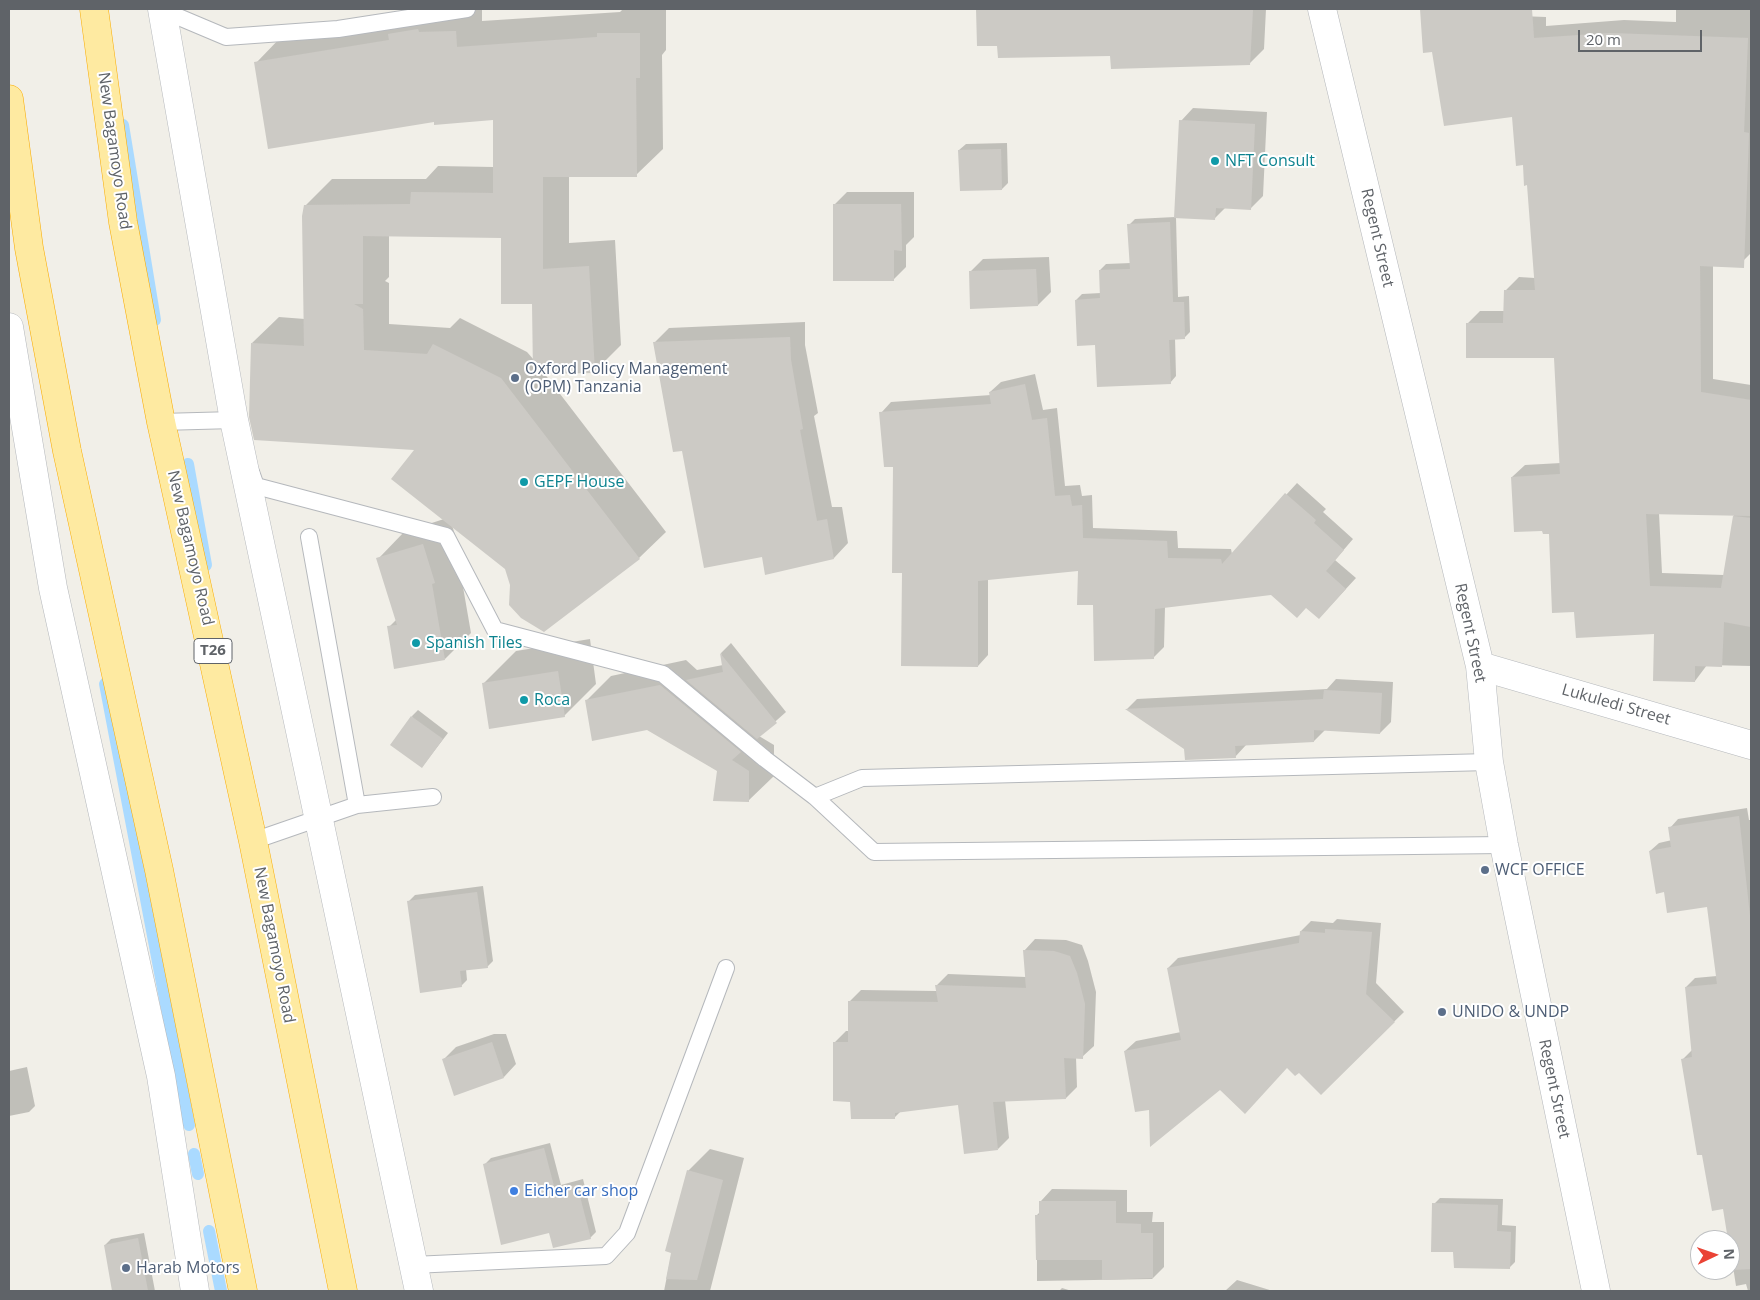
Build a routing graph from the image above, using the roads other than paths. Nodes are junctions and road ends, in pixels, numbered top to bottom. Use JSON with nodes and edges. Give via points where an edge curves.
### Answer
{"nodes":[{"id":1,"x":94,"y":9,"type":"edge"},
{"id":2,"x":467,"y":9,"type":"edge"},
{"id":3,"x":1322,"y":9,"type":"edge"},
{"id":4,"x":162,"y":10,"type":"edge"},
{"id":5,"x":9,"y":104,"type":"edge"},
{"id":6,"x":9,"y":327,"type":"edge"},
{"id":7,"x":234,"y":420,"type":"junction"},
{"id":8,"x":161,"y":422,"type":"junction"},
{"id":9,"x":309,"y":537,"type":"dead end"},
{"id":10,"x":1480,"y":666,"type":"junction"},
{"id":11,"x":1751,"y":745,"type":"edge"},
{"id":12,"x":1489,"y":762,"type":"junction"},
{"id":13,"x":814,"y":796,"type":"junction"},
{"id":14,"x":433,"y":797,"type":"dead end"},
{"id":15,"x":357,"y":806,"type":"junction"},
{"id":16,"x":319,"y":818,"type":"junction"},
{"id":17,"x":253,"y":841,"type":"junction"},
{"id":18,"x":1504,"y":845,"type":"junction"},
{"id":19,"x":726,"y":968,"type":"dead end"},
{"id":20,"x":413,"y":1265,"type":"junction"},
{"id":21,"x":195,"y":1291,"type":"edge"},
{"id":22,"x":243,"y":1291,"type":"edge"},
{"id":23,"x":342,"y":1291,"type":"edge"},
{"id":24,"x":419,"y":1291,"type":"edge"},
{"id":25,"x":1596,"y":1291,"type":"edge"}],
"edges":[{"from":1,"to":8,"type":"highway","name":"New Bagamoyo Road","number":"T26","via":[[124,222]]},
{"from":2,"to":4,"type":"lane","via":[[338,29],[226,37]]},
{"from":3,"to":10,"type":"street","name":"Regent Street"},
{"from":4,"to":7,"type":"street"},
{"from":5,"to":22,"type":"highway","via":[[29,248],[67,451],[159,870]]},
{"from":6,"to":21,"type":"street","via":[[54,588],[161,1076]]},
{"from":7,"to":8,"type":"lane"},
{"from":7,"to":13,"type":"lane","via":[[256,486],[446,536],[494,630],[663,674],[764,759]]},
{"from":7,"to":16,"type":"street"},
{"from":8,"to":17,"type":"highway","name":"New Bagamoyo Road","number":"T26"},
{"from":9,"to":15,"type":"lane"},
{"from":10,"to":11,"type":"street","name":"Lukuledi Street"},
{"from":10,"to":12,"type":"street","name":"Regent Street"},
{"from":12,"to":13,"type":"lane","via":[[862,778]]},
{"from":12,"to":18,"type":"street","name":"Regent Street"},
{"from":13,"to":18,"type":"lane","via":[[874,852]]},
{"from":14,"to":15,"type":"lane"},
{"from":15,"to":16,"type":"lane"},
{"from":16,"to":17,"type":"lane"},
{"from":16,"to":20,"type":"street"},
{"from":17,"to":23,"type":"highway","name":"New Bagamoyo Road","number":"T26"},
{"from":18,"to":25,"type":"street","name":"Regent Street"},
{"from":19,"to":20,"type":"lane","via":[[627,1233],[606,1256]]},
{"from":20,"to":24,"type":"street"}]}
